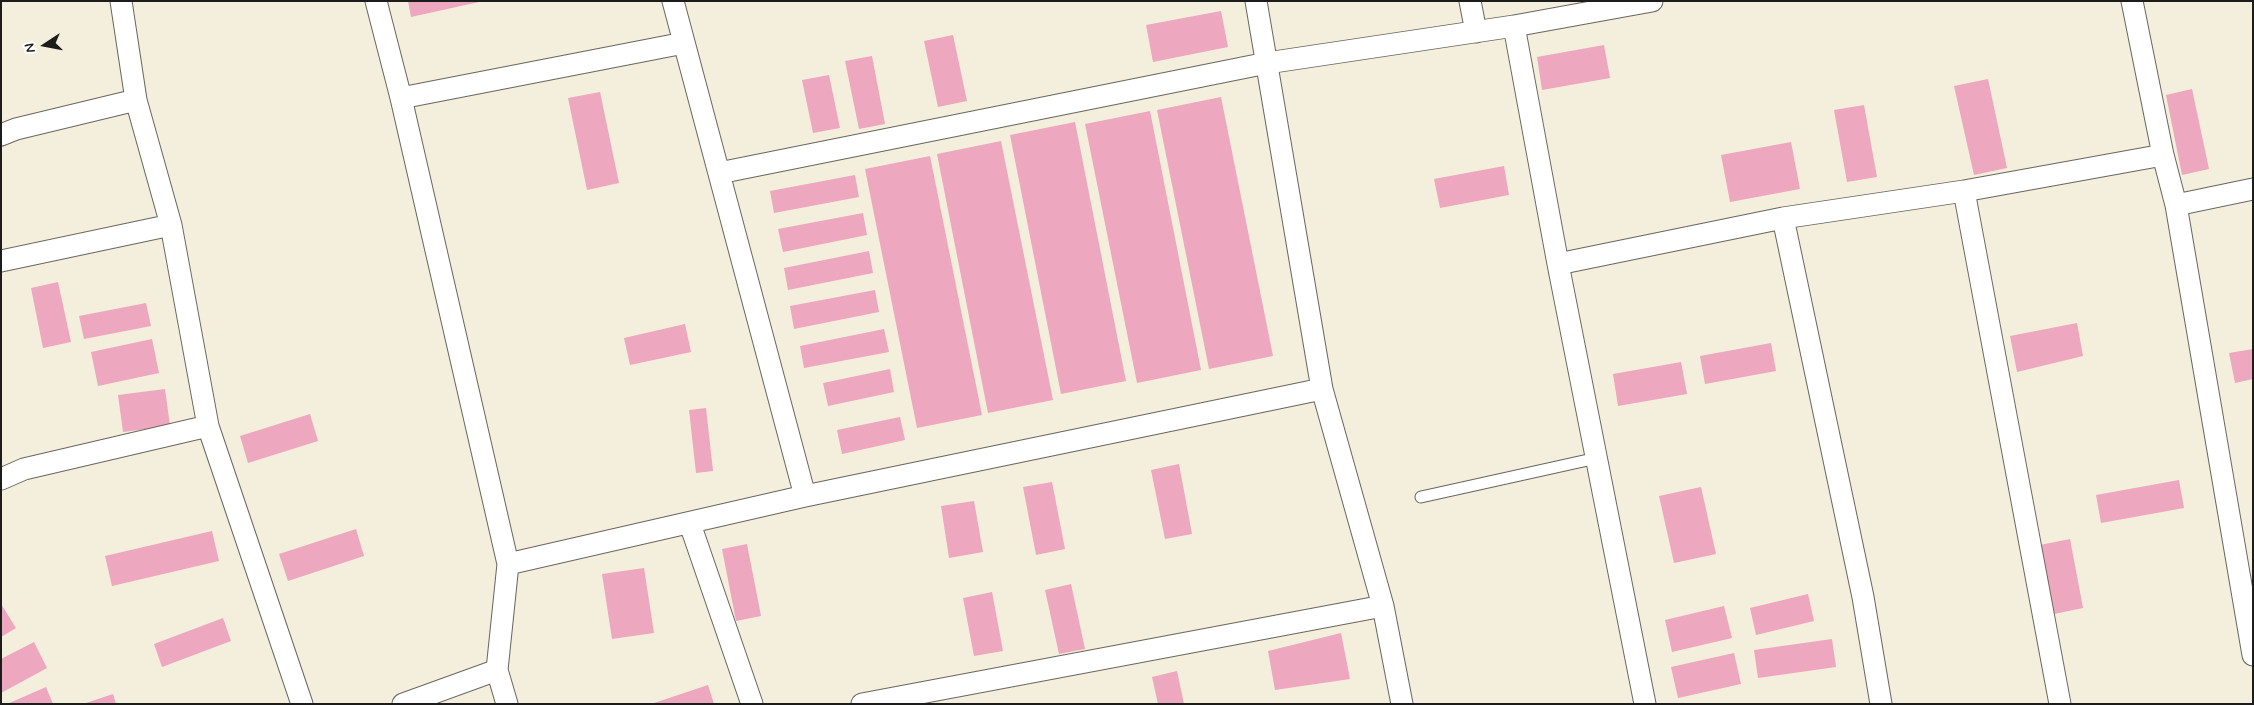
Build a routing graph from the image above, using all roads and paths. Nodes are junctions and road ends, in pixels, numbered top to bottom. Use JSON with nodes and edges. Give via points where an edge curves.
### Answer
{"nodes":[{"id":1,"x":121,"y":1,"type":"edge"},
{"id":2,"x":376,"y":1,"type":"edge"},
{"id":3,"x":673,"y":1,"type":"edge"},
{"id":4,"x":1256,"y":1,"type":"edge"},
{"id":5,"x":1470,"y":1,"type":"edge"},
{"id":6,"x":1652,"y":1,"type":"edge"},
{"id":7,"x":2132,"y":1,"type":"edge"},
{"id":8,"x":1514,"y":26,"type":"junction"},
{"id":9,"x":1476,"y":32,"type":"junction"},
{"id":10,"x":684,"y":42,"type":"junction"},
{"id":11,"x":1267,"y":63,"type":"junction"},
{"id":12,"x":401,"y":98,"type":"junction"},
{"id":13,"x":136,"y":100,"type":"junction"},
{"id":14,"x":1,"y":134,"type":"edge"},
{"id":15,"x":2163,"y":155,"type":"junction"},
{"id":16,"x":719,"y":174,"type":"junction"},
{"id":17,"x":2253,"y":189,"type":"edge"},
{"id":18,"x":1964,"y":191,"type":"junction"},
{"id":19,"x":2176,"y":205,"type":"junction"},
{"id":20,"x":1783,"y":218,"type":"junction"},
{"id":21,"x":171,"y":225,"type":"junction"},
{"id":22,"x":1,"y":261,"type":"edge"},
{"id":23,"x":1558,"y":264,"type":"junction"},
{"id":24,"x":1322,"y":389,"type":"junction"},
{"id":25,"x":208,"y":426,"type":"junction"},
{"id":26,"x":1596,"y":458,"type":"junction"},
{"id":27,"x":1,"y":479,"type":"edge"},
{"id":28,"x":805,"y":496,"type":"junction"},
{"id":29,"x":1421,"y":497,"type":"dead end"},
{"id":30,"x":690,"y":524,"type":"junction"},
{"id":31,"x":508,"y":564,"type":"junction"},
{"id":32,"x":1383,"y":606,"type":"junction"},
{"id":33,"x":2253,"y":655,"type":"edge"},
{"id":34,"x":498,"y":670,"type":"junction"},
{"id":35,"x":302,"y":704,"type":"edge"},
{"id":36,"x":403,"y":704,"type":"edge"},
{"id":37,"x":507,"y":704,"type":"edge"},
{"id":38,"x":752,"y":704,"type":"edge"},
{"id":39,"x":862,"y":704,"type":"edge"},
{"id":40,"x":1402,"y":704,"type":"edge"},
{"id":41,"x":1645,"y":704,"type":"edge"},
{"id":42,"x":1881,"y":704,"type":"edge"},
{"id":43,"x":2060,"y":704,"type":"edge"}],
"edges":[{"from":1,"to":13,"type":"street"},
{"from":2,"to":12,"type":"street"},
{"from":3,"to":10,"type":"street"},
{"from":4,"to":11,"type":"street"},
{"from":5,"to":9,"type":"street"},
{"from":6,"to":8,"type":"street"},
{"from":7,"to":15,"type":"street"},
{"from":8,"to":9,"type":"street"},
{"from":8,"to":23,"type":"street"},
{"from":9,"to":11,"type":"street"},
{"from":10,"to":12,"type":"street"},
{"from":10,"to":16,"type":"street"},
{"from":11,"to":16,"type":"street"},
{"from":11,"to":24,"type":"street"},
{"from":12,"to":31,"type":"street"},
{"from":13,"to":14,"type":"street"},
{"from":13,"to":21,"type":"street"},
{"from":15,"to":18,"type":"street"},
{"from":15,"to":19,"type":"street"},
{"from":16,"to":28,"type":"street"},
{"from":17,"to":19,"type":"street"},
{"from":18,"to":20,"type":"street"},
{"from":18,"to":43,"type":"street"},
{"from":19,"to":33,"type":"street"},
{"from":20,"to":23,"type":"street"},
{"from":20,"to":42,"type":"street","via":[[1862,597]]},
{"from":21,"to":22,"type":"street"},
{"from":21,"to":25,"type":"street"},
{"from":23,"to":26,"type":"street"},
{"from":24,"to":28,"type":"street"},
{"from":24,"to":32,"type":"street"},
{"from":25,"to":27,"type":"street","via":[[24,469]]},
{"from":25,"to":35,"type":"street"},
{"from":26,"to":29,"type":"lane"},
{"from":26,"to":41,"type":"street"},
{"from":28,"to":30,"type":"street"},
{"from":30,"to":31,"type":"street"},
{"from":30,"to":38,"type":"street"},
{"from":31,"to":34,"type":"street"},
{"from":32,"to":39,"type":"street"},
{"from":32,"to":40,"type":"street"},
{"from":34,"to":36,"type":"street"},
{"from":34,"to":37,"type":"street"}]}
